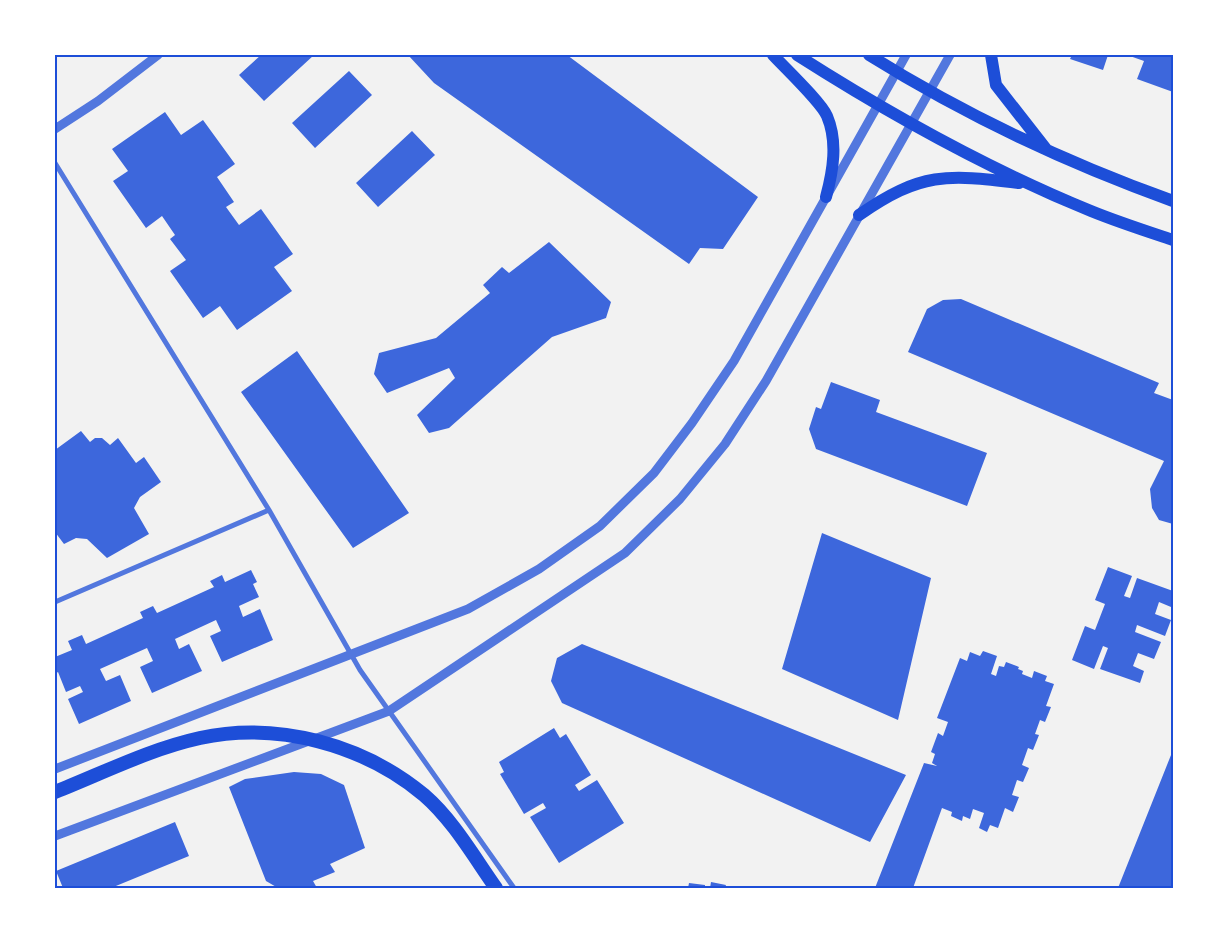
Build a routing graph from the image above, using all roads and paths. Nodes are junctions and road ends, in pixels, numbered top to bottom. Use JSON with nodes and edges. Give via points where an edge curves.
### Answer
{"nodes":[{"id":1,"x":158,"y":55,"type":"edge"},
{"id":2,"x":773,"y":55,"type":"edge"},
{"id":3,"x":797,"y":55,"type":"edge"},
{"id":4,"x":869,"y":55,"type":"edge"},
{"id":5,"x":906,"y":55,"type":"edge"},
{"id":6,"x":950,"y":55,"type":"edge"},
{"id":7,"x":991,"y":55,"type":"edge"},
{"id":8,"x":897,"y":72,"type":"junction"},
{"id":9,"x":929,"y":91,"type":"junction"},
{"id":10,"x":878,"y":105,"type":"junction"},
{"id":11,"x":910,"y":124,"type":"junction"},
{"id":12,"x":55,"y":129,"type":"edge"},
{"id":13,"x":1048,"y":151,"type":"junction"},
{"id":14,"x":55,"y":163,"type":"edge"},
{"id":15,"x":1033,"y":185,"type":"junction"},
{"id":16,"x":826,"y":196,"type":"junction"},
{"id":17,"x":1173,"y":201,"type":"edge"},
{"id":18,"x":859,"y":215,"type":"junction"},
{"id":19,"x":1173,"y":240,"type":"edge"},
{"id":20,"x":269,"y":510,"type":"junction"},
{"id":21,"x":55,"y":602,"type":"edge"},
{"id":22,"x":351,"y":654,"type":"junction"},
{"id":23,"x":389,"y":711,"type":"junction"},
{"id":24,"x":55,"y":769,"type":"edge"},
{"id":25,"x":55,"y":792,"type":"edge"},
{"id":26,"x":55,"y":836,"type":"edge"},
{"id":27,"x":493,"y":885,"type":"edge"},
{"id":28,"x":514,"y":888,"type":"edge"}],
"edges":[{"from":1,"to":12,"type":"street"},
{"from":2,"to":16,"type":"main road","via":[[827,115],[834,170]]},
{"from":3,"to":10,"type":"main road"},
{"from":4,"to":8,"type":"main road"},
{"from":5,"to":8,"type":"street"},
{"from":6,"to":9,"type":"street"},
{"from":7,"to":13,"type":"main road","via":[[996,85]]},
{"from":8,"to":9,"type":"main road"},
{"from":8,"to":10,"type":"street"},
{"from":9,"to":11,"type":"street"},
{"from":9,"to":13,"type":"main road"},
{"from":10,"to":11,"type":"main road"},
{"from":10,"to":16,"type":"street"},
{"from":11,"to":15,"type":"main road"},
{"from":11,"to":18,"type":"street"},
{"from":13,"to":17,"type":"main road","via":[[1105,177]]},
{"from":14,"to":20,"type":"street"},
{"from":15,"to":18,"type":"main road","via":[[963,176],[930,179],[889,194]]},
{"from":15,"to":19,"type":"main road","via":[[1091,211]]},
{"from":16,"to":22,"type":"street","via":[[734,361],[654,474],[600,526],[539,569],[468,609]]},
{"from":18,"to":23,"type":"street","via":[[766,381],[724,444],[680,499],[625,553]]},
{"from":20,"to":21,"type":"street"},
{"from":20,"to":22,"type":"street"},
{"from":22,"to":23,"type":"street"},
{"from":22,"to":24,"type":"street"},
{"from":23,"to":26,"type":"street"},
{"from":23,"to":28,"type":"street"},
{"from":25,"to":27,"type":"highway","via":[[166,748],[202,738],[236,734],[278,735],[328,743],[368,759],[425,796],[454,828]]}]}
